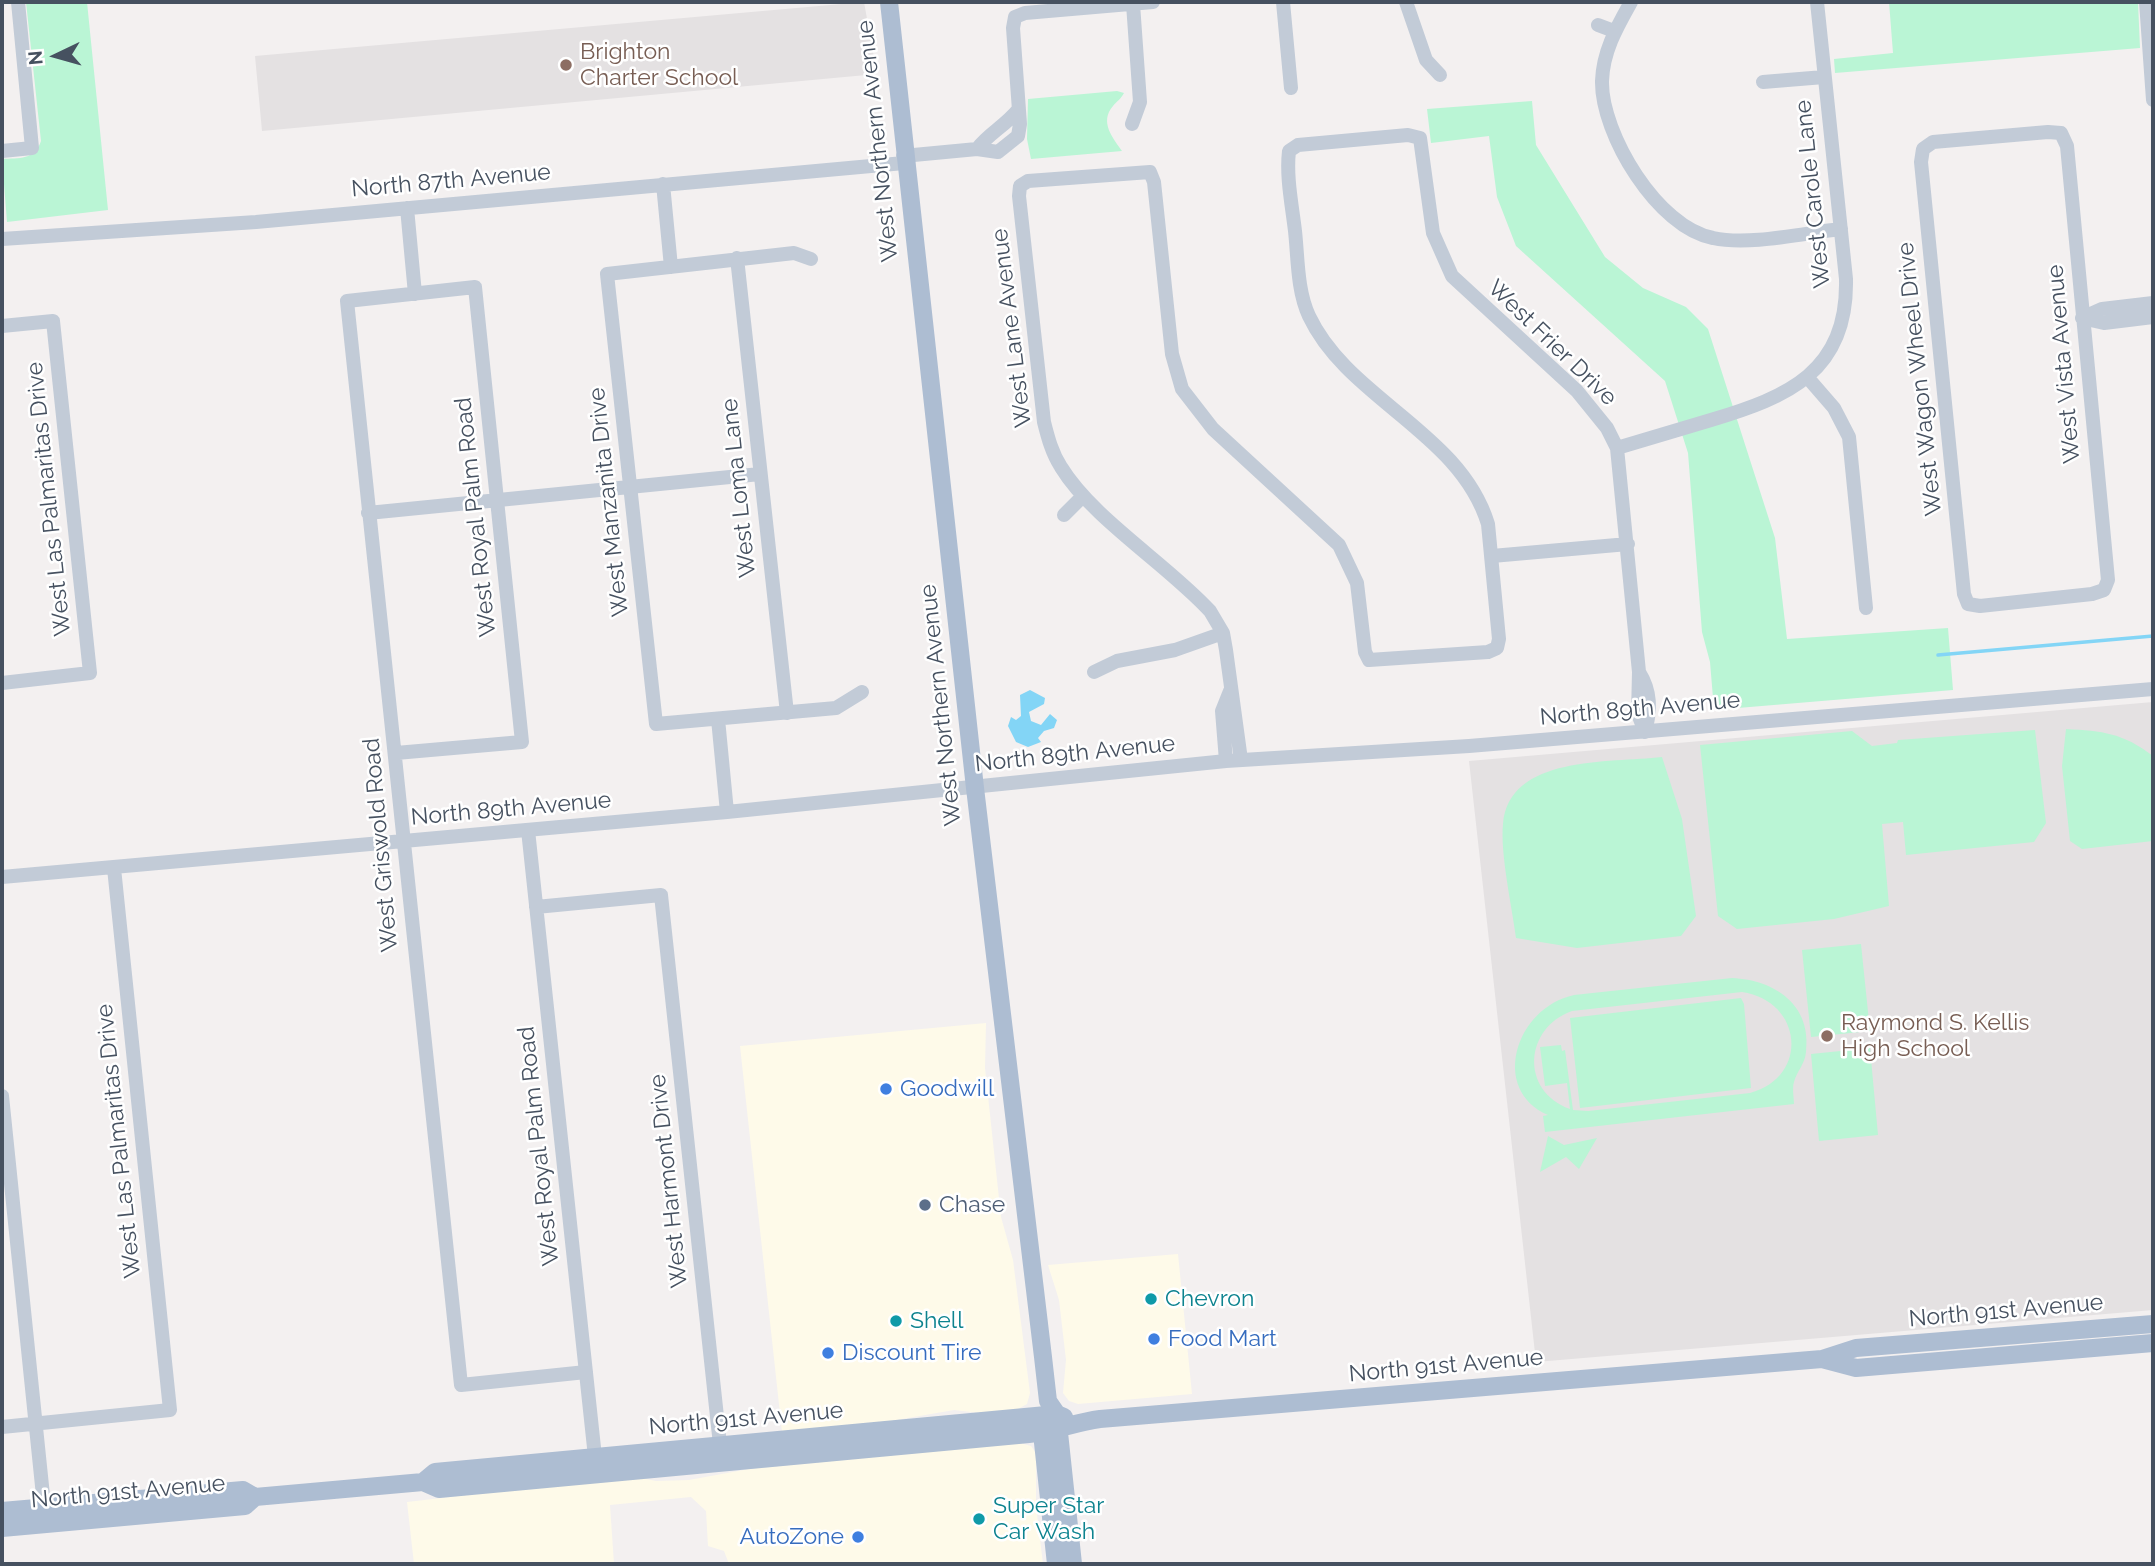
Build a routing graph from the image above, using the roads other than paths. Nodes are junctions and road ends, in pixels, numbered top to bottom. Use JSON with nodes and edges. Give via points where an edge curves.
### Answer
{"nodes":[{"id":1,"x":18,"y":2,"type":"edge"},
{"id":2,"x":888,"y":2,"type":"edge"},
{"id":3,"x":1153,"y":2,"type":"edge"},
{"id":4,"x":1283,"y":2,"type":"edge"},
{"id":5,"x":1406,"y":2,"type":"edge"},
{"id":6,"x":1631,"y":2,"type":"edge"},
{"id":7,"x":1817,"y":2,"type":"edge"},
{"id":8,"x":2146,"y":2,"type":"edge"},
{"id":9,"x":1133,"y":4,"type":"edge"},
{"id":10,"x":1598,"y":25,"type":"dead end"},
{"id":11,"x":1614,"y":31,"type":"junction"},
{"id":12,"x":1440,"y":75,"type":"dead end"},
{"id":13,"x":1824,"y":76,"type":"junction"},
{"id":14,"x":1763,"y":82,"type":"dead end"},
{"id":15,"x":1291,"y":88,"type":"dead end"},
{"id":16,"x":2153,"y":100,"type":"edge"},
{"id":17,"x":1018,"y":110,"type":"junction"},
{"id":18,"x":1132,"y":124,"type":"dead end"},
{"id":19,"x":998,"y":132,"type":"junction"},
{"id":20,"x":2061,"y":133,"type":"joint"},
{"id":21,"x":1009,"y":145,"type":"junction"},
{"id":22,"x":977,"y":149,"type":"junction"},
{"id":23,"x":2,"y":151,"type":"edge"},
{"id":24,"x":904,"y":160,"type":"junction"},
{"id":25,"x":663,"y":184,"type":"junction"},
{"id":26,"x":407,"y":208,"type":"junction"},
{"id":27,"x":1841,"y":229,"type":"junction"},
{"id":28,"x":2,"y":239,"type":"edge"},
{"id":29,"x":737,"y":258,"type":"junction"},
{"id":30,"x":811,"y":259,"type":"dead end"},
{"id":31,"x":671,"y":267,"type":"junction"},
{"id":32,"x":415,"y":294,"type":"junction"},
{"id":33,"x":2153,"y":303,"type":"edge"},
{"id":34,"x":2153,"y":317,"type":"edge"},
{"id":35,"x":2082,"y":318,"type":"junction"},
{"id":36,"x":2,"y":326,"type":"edge"},
{"id":37,"x":1808,"y":378,"type":"junction"},
{"id":38,"x":1617,"y":448,"type":"junction"},
{"id":39,"x":760,"y":474,"type":"junction"},
{"id":40,"x":630,"y":486,"type":"junction"},
{"id":41,"x":1083,"y":496,"type":"junction"},
{"id":42,"x":497,"y":500,"type":"junction"},
{"id":43,"x":368,"y":513,"type":"junction"},
{"id":44,"x":1064,"y":515,"type":"dead end"},
{"id":45,"x":1628,"y":544,"type":"junction"},
{"id":46,"x":1492,"y":556,"type":"junction"},
{"id":47,"x":2104,"y":590,"type":"joint"},
{"id":48,"x":1866,"y":608,"type":"dead end"},
{"id":49,"x":1223,"y":633,"type":"junction"},
{"id":50,"x":1094,"y":672,"type":"dead end"},
{"id":51,"x":2,"y":683,"type":"edge"},
{"id":52,"x":2153,"y":689,"type":"edge"},
{"id":53,"x":862,"y":692,"type":"dead end"},
{"id":54,"x":788,"y":713,"type":"junction"},
{"id":55,"x":719,"y":719,"type":"junction"},
{"id":56,"x":1645,"y":732,"type":"junction"},
{"id":57,"x":396,"y":753,"type":"junction"},
{"id":58,"x":1234,"y":761,"type":"junction"},
{"id":59,"x":975,"y":788,"type":"junction"},
{"id":60,"x":727,"y":812,"type":"junction"},
{"id":61,"x":528,"y":830,"type":"junction"},
{"id":62,"x":404,"y":841,"type":"junction"},
{"id":63,"x":114,"y":868,"type":"junction"},
{"id":64,"x":2,"y":877,"type":"edge"},
{"id":65,"x":536,"y":907,"type":"junction"},
{"id":66,"x":2,"y":1096,"type":"edge"},
{"id":67,"x":2153,"y":1324,"type":"edge"},
{"id":68,"x":1974,"y":1338,"type":"junction"},
{"id":69,"x":2153,"y":1343,"type":"edge"},
{"id":70,"x":1976,"y":1358,"type":"junction"},
{"id":71,"x":1822,"y":1359,"type":"junction"},
{"id":72,"x":586,"y":1372,"type":"junction"},
{"id":73,"x":1049,"y":1419,"type":"junction"},
{"id":74,"x":36,"y":1424,"type":"junction"},
{"id":75,"x":2,"y":1427,"type":"edge"},
{"id":76,"x":893,"y":1430,"type":"junction"},
{"id":77,"x":721,"y":1455,"type":"junction"},
{"id":78,"x":798,"y":1456,"type":"junction"},
{"id":79,"x":595,"y":1458,"type":"junction"},
{"id":80,"x":423,"y":1482,"type":"junction"},
{"id":81,"x":515,"y":1482,"type":"junction"},
{"id":82,"x":2,"y":1511,"type":"edge"},
{"id":83,"x":45,"y":1515,"type":"junction"},
{"id":84,"x":2,"y":1528,"type":"edge"},
{"id":85,"x":1056,"y":1564,"type":"edge"},
{"id":86,"x":1073,"y":1564,"type":"edge"}],
"edges":[{"from":1,"to":23,"type":"street","via":[[32,148]]},
{"from":2,"to":24,"type":"main road","name":"West Northern Avenue"},
{"from":3,"to":9,"type":"street"},
{"from":4,"to":15,"type":"street"},
{"from":5,"to":12,"type":"street","via":[[1426,60]]},
{"from":6,"to":11,"type":"street"},
{"from":7,"to":13,"type":"street","name":"West Carole Lane"},
{"from":8,"to":16,"type":"street"},
{"from":9,"to":17,"type":"street","via":[[1015,17]]},
{"from":9,"to":18,"type":"street","via":[[1140,102]]},
{"from":10,"to":11,"type":"street"},
{"from":11,"to":27,"type":"street","via":[[1602,83],[1608,119],[1649,194],[1669,217],[1691,232],[1714,239]]},
{"from":13,"to":14,"type":"street"},
{"from":13,"to":27,"type":"street","name":"West Carole Lane"},
{"from":17,"to":19,"type":"street"},
{"from":17,"to":21,"type":"street","via":[[1018,136]]},
{"from":19,"to":21,"type":"street"},
{"from":19,"to":22,"type":"street","via":[[986,136]]},
{"from":20,"to":35,"type":"street","name":"West Vista Avenue","via":[[2067,146]]},
{"from":20,"to":47,"type":"street","name":"West Wagon Wheel Drive","via":[[1933,142],[1923,149],[1921,162],[1968,604]]},
{"from":21,"to":22,"type":"street","name":"North 87th Avenue","via":[[998,152]]},
{"from":22,"to":24,"type":"street","name":"North 87th Avenue"},
{"from":24,"to":25,"type":"street","name":"North 87th Avenue"},
{"from":24,"to":59,"type":"main road","name":"West Northern Avenue"},
{"from":25,"to":26,"type":"street","name":"North 87th Avenue"},
{"from":25,"to":31,"type":"street"},
{"from":26,"to":28,"type":"street","name":"North 87th Avenue"},
{"from":26,"to":32,"type":"street"},
{"from":27,"to":37,"type":"street","name":"West Carole Lane","via":[[1844,312],[1830,350]]},
{"from":29,"to":30,"type":"street","via":[[794,253]]},
{"from":29,"to":31,"type":"street"},
{"from":29,"to":39,"type":"street","name":"West Loma Lane"},
{"from":31,"to":40,"type":"street","name":"West Manzanita Drive","via":[[607,274]]},
{"from":32,"to":42,"type":"street","name":"West Royal Palm Road","via":[[475,287]]},
{"from":32,"to":43,"type":"street","name":"West Griswold Road","via":[[347,301]]},
{"from":33,"to":35,"type":"street","via":[[2102,309]]},
{"from":34,"to":35,"type":"street","via":[[2104,323]]},
{"from":35,"to":47,"type":"street","name":"West Vista Avenue","via":[[2108,580]]},
{"from":36,"to":51,"type":"street","name":"West Las Palmaritas Drive","via":[[53,321],[89,673]]},
{"from":37,"to":38,"type":"street","via":[[1767,402]]},
{"from":37,"to":48,"type":"street","via":[[1834,408],[1849,437]]},
{"from":38,"to":45,"type":"street","name":"West Frier Drive"},
{"from":38,"to":46,"type":"street","name":"West Frier Drive","via":[[1577,391],[1452,276],[1433,233],[1420,138],[1408,135],[1298,145],[1289,151],[1307,313],[1334,353],[1471,485],[1488,524]]},
{"from":39,"to":40,"type":"street"},
{"from":39,"to":54,"type":"street","name":"West Loma Lane"},
{"from":40,"to":42,"type":"street"},
{"from":40,"to":55,"type":"street","name":"West Manzanita Drive","via":[[656,724]]},
{"from":41,"to":44,"type":"street"},
{"from":41,"to":46,"type":"street","name":"West Lane Avenue","via":[[1062,469],[1044,422],[1020,186],[1028,181],[1150,172],[1172,354],[1182,389],[1213,429],[1339,545],[1357,583],[1364,652],[1370,660],[1497,648]]},
{"from":41,"to":49,"type":"street","name":"West Lane Avenue","via":[[1197,596]]},
{"from":42,"to":43,"type":"street"},
{"from":42,"to":57,"type":"street","name":"West Royal Palm Road","via":[[522,741]]},
{"from":43,"to":57,"type":"street","name":"West Griswold Road"},
{"from":45,"to":46,"type":"street"},
{"from":45,"to":56,"type":"street","name":"West Frier Drive","via":[[1638,714]]},
{"from":49,"to":50,"type":"street","via":[[1175,650],[1117,661]]},
{"from":49,"to":58,"type":"street","name":"West Lane Avenue","via":[[1230,691],[1222,711]]},
{"from":52,"to":56,"type":"street","name":"North 89th Avenue"},
{"from":53,"to":54,"type":"street","via":[[836,708]]},
{"from":54,"to":55,"type":"street"},
{"from":55,"to":60,"type":"street"},
{"from":56,"to":58,"type":"street","name":"North 89th Avenue"},
{"from":57,"to":62,"type":"street","name":"West Griswold Road"},
{"from":58,"to":59,"type":"street","name":"North 89th Avenue"},
{"from":59,"to":60,"type":"street","name":"North 89th Avenue"},
{"from":59,"to":73,"type":"main road","name":"West Northern Avenue"},
{"from":60,"to":61,"type":"street","name":"North 89th Avenue"},
{"from":61,"to":62,"type":"street","name":"North 89th Avenue"},
{"from":61,"to":65,"type":"street","name":"West Royal Palm Road"},
{"from":62,"to":63,"type":"street","name":"North 89th Avenue"},
{"from":62,"to":72,"type":"street","name":"West Griswold Road","via":[[461,1385]]},
{"from":63,"to":64,"type":"street","name":"North 89th Avenue"},
{"from":63,"to":74,"type":"street","name":"West Las Palmaritas Drive","via":[[170,1410]]},
{"from":65,"to":72,"type":"street","name":"West Royal Palm Road"},
{"from":65,"to":77,"type":"street","name":"West Harmont Drive","via":[[661,895]]},
{"from":66,"to":74,"type":"street"},
{"from":67,"to":68,"type":"main road","name":"North 91st Avenue"},
{"from":68,"to":70,"type":"main road"},
{"from":68,"to":71,"type":"main road","name":"North 91st Avenue","via":[[1856,1348]]},
{"from":69,"to":70,"type":"main road","name":"North 91st Avenue"},
{"from":70,"to":71,"type":"main road","name":"North 91st Avenue","via":[[1856,1368]]},
{"from":71,"to":73,"type":"main road","name":"North 91st Avenue","via":[[1075,1422]]},
{"from":72,"to":79,"type":"street","name":"West Royal Palm Road"},
{"from":73,"to":76,"type":"main road","name":"North 91st Avenue"},
{"from":73,"to":78,"type":"main road","name":"North 91st Avenue"},
{"from":73,"to":85,"type":"main road","name":"West Northern Avenue"},
{"from":73,"to":86,"type":"main road","name":"West Northern Avenue"},
{"from":74,"to":75,"type":"street"},
{"from":74,"to":83,"type":"street"},
{"from":76,"to":77,"type":"main road","name":"North 91st Avenue"},
{"from":76,"to":78,"type":"main road","via":[[891,1437],[881,1441],[831,1446]]},
{"from":77,"to":78,"type":"main road","name":"North 91st Avenue"},
{"from":77,"to":79,"type":"main road","name":"North 91st Avenue"},
{"from":77,"to":81,"type":"main road","name":"North 91st Avenue"},
{"from":79,"to":80,"type":"main road","name":"North 91st Avenue","via":[[435,1472]]},
{"from":79,"to":81,"type":"main road","via":[[582,1467],[541,1472]]},
{"from":80,"to":81,"type":"main road","name":"North 91st Avenue","via":[[439,1489]]},
{"from":80,"to":83,"type":"main road","name":"North 91st Avenue","via":[[255,1497],[245,1506]]},
{"from":82,"to":83,"type":"main road","name":"North 91st Avenue"},
{"from":83,"to":84,"type":"main road","name":"North 91st Avenue"}]}
